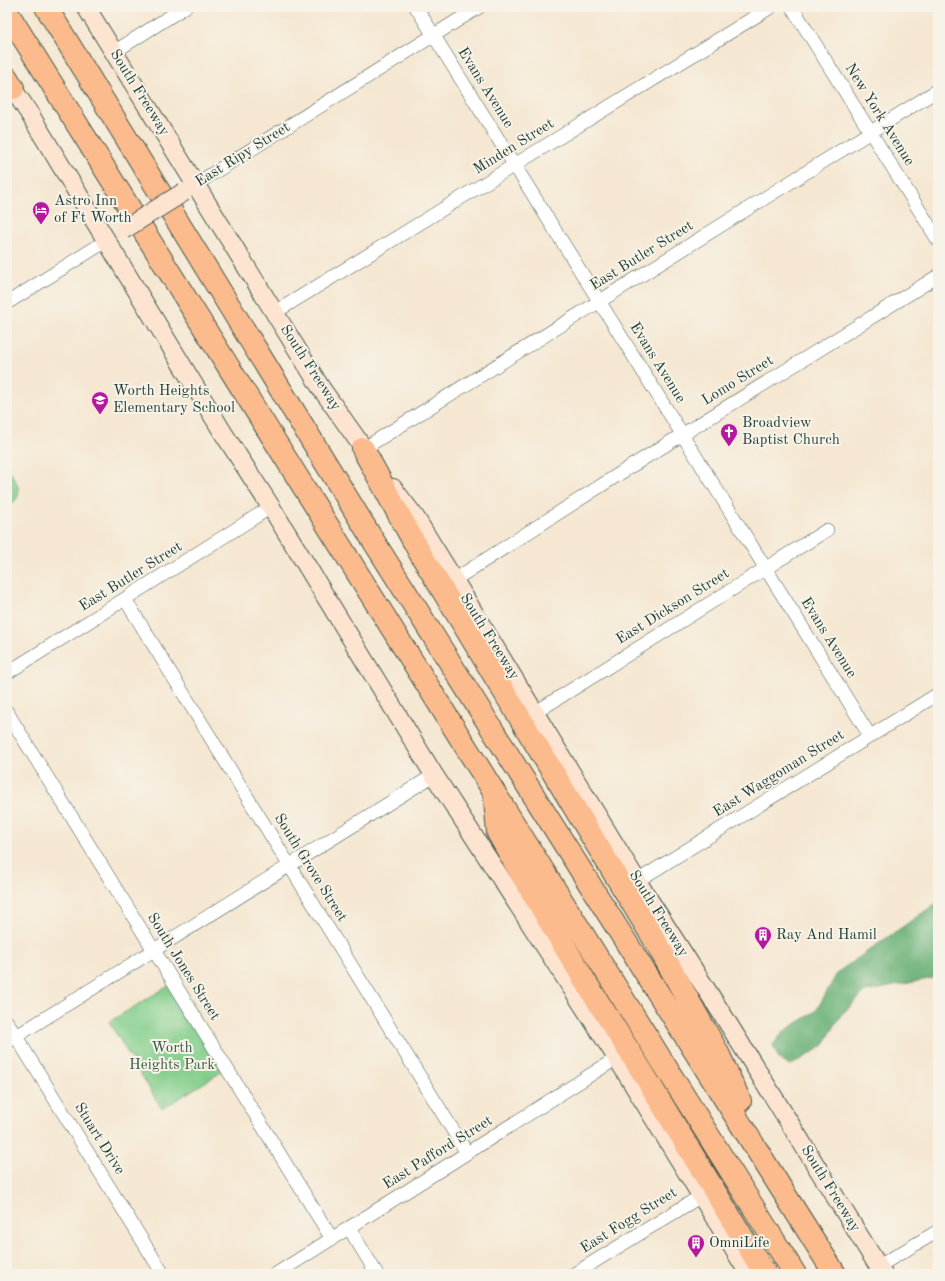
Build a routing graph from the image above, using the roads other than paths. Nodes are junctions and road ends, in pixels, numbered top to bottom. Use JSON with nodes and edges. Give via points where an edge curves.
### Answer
{"nodes":[{"id":1,"x":46,"y":7,"type":"edge"},
{"id":2,"x":86,"y":7,"type":"edge"},
{"id":3,"x":185,"y":7,"type":"edge"},
{"id":4,"x":416,"y":7,"type":"edge"},
{"id":5,"x":479,"y":7,"type":"edge"},
{"id":6,"x":771,"y":7,"type":"edge"},
{"id":7,"x":792,"y":7,"type":"edge"},
{"id":8,"x":7,"y":12,"type":"edge"},
{"id":9,"x":434,"y":35,"type":"junction"},
{"id":10,"x":114,"y":52,"type":"junction"},
{"id":11,"x":9,"y":82,"type":"edge"},
{"id":12,"x":938,"y":90,"type":"edge"},
{"id":13,"x":870,"y":132,"type":"junction"},
{"id":14,"x":514,"y":165,"type":"junction"},
{"id":15,"x":190,"y":188,"type":"junction"},
{"id":16,"x":938,"y":240,"type":"edge"},
{"id":17,"x":106,"y":241,"type":"junction"},
{"id":18,"x":938,"y":276,"type":"edge"},
{"id":19,"x":599,"y":301,"type":"junction"},
{"id":20,"x":7,"y":303,"type":"edge"},
{"id":21,"x":274,"y":313,"type":"junction"},
{"id":22,"x":682,"y":435,"type":"junction"},
{"id":23,"x":363,"y":449,"type":"junction"},
{"id":24,"x":271,"y":507,"type":"junction"},
{"id":25,"x":827,"y":530,"type":"dead end"},
{"id":26,"x":765,"y":568,"type":"junction"},
{"id":27,"x":454,"y":580,"type":"junction"},
{"id":28,"x":125,"y":599,"type":"junction"},
{"id":29,"x":7,"y":673,"type":"edge"},
{"id":30,"x":938,"y":694,"type":"edge"},
{"id":31,"x":7,"y":712,"type":"edge"},
{"id":32,"x":536,"y":712,"type":"junction"},
{"id":33,"x":870,"y":736,"type":"junction"},
{"id":34,"x":434,"y":775,"type":"junction"},
{"id":35,"x":495,"y":795,"type":"junction"},
{"id":36,"x":290,"y":866,"type":"junction"},
{"id":37,"x":637,"y":881,"type":"junction"},
{"id":38,"x":154,"y":950,"type":"junction"},
{"id":39,"x":7,"y":1022,"type":"edge"},
{"id":40,"x":11,"y":1039,"type":"edge"},
{"id":41,"x":617,"y":1058,"type":"junction"},
{"id":42,"x":468,"y":1153,"type":"junction"},
{"id":43,"x":772,"y":1173,"type":"junction"},
{"id":44,"x":700,"y":1196,"type":"junction"},
{"id":45,"x":349,"y":1228,"type":"junction"},
{"id":46,"x":938,"y":1231,"type":"edge"},
{"id":47,"x":332,"y":1239,"type":"junction"},
{"id":48,"x":881,"y":1270,"type":"edge"},
{"id":49,"x":163,"y":1274,"type":"edge"},
{"id":50,"x":276,"y":1274,"type":"edge"},
{"id":51,"x":377,"y":1274,"type":"edge"},
{"id":52,"x":574,"y":1274,"type":"edge"},
{"id":53,"x":750,"y":1274,"type":"edge"},
{"id":54,"x":765,"y":1274,"type":"edge"},
{"id":55,"x":795,"y":1274,"type":"edge"},
{"id":56,"x":835,"y":1274,"type":"edge"}],
"edges":[{"from":1,"to":43,"type":"highway","via":[[371,537]]},
{"from":2,"to":10,"type":"main road","name":"South Freeway"},
{"from":3,"to":10,"type":"street"},
{"from":4,"to":9,"type":"street","name":"Evans Avenue"},
{"from":5,"to":9,"type":"street","name":"East Ripy Street"},
{"from":6,"to":14,"type":"street","name":"Minden Street"},
{"from":7,"to":13,"type":"street","name":"New York Avenue"},
{"from":8,"to":35,"type":"highway"},
{"from":9,"to":14,"type":"street","name":"Evans Avenue"},
{"from":9,"to":15,"type":"street","name":"East Ripy Street"},
{"from":10,"to":15,"type":"main road","name":"South Freeway"},
{"from":11,"to":17,"type":"main road"},
{"from":12,"to":13,"type":"street","name":"East Butler Street"},
{"from":13,"to":16,"type":"street","name":"New York Avenue"},
{"from":13,"to":19,"type":"street","name":"East Butler Street"},
{"from":14,"to":19,"type":"street","name":"Evans Avenue"},
{"from":14,"to":21,"type":"street","name":"Minden Street"},
{"from":15,"to":17,"type":"main road","name":"East Ripy Street","bridge":true},
{"from":15,"to":21,"type":"main road","name":"South Freeway"},
{"from":17,"to":20,"type":"street","name":"East Ripy Street"},
{"from":17,"to":24,"type":"main road"},
{"from":18,"to":22,"type":"street","name":"Lomo Street"},
{"from":19,"to":22,"type":"street","name":"Evans Avenue"},
{"from":19,"to":23,"type":"street","name":"East Butler Street"},
{"from":21,"to":23,"type":"main road","name":"South Freeway"},
{"from":22,"to":26,"type":"street","name":"Evans Avenue"},
{"from":22,"to":27,"type":"street","name":"Lomo Street"},
{"from":23,"to":27,"type":"main road","name":"South Freeway","via":[[415,517]]},
{"from":23,"to":43,"type":"highway","via":[[420,553],[658,945],[718,1053]]},
{"from":24,"to":28,"type":"street","name":"East Butler Street"},
{"from":24,"to":34,"type":"main road"},
{"from":25,"to":26,"type":"street","name":"East Dickson Street"},
{"from":26,"to":32,"type":"street","name":"East Dickson Street"},
{"from":26,"to":33,"type":"street","name":"Evans Avenue"},
{"from":27,"to":32,"type":"main road","name":"South Freeway"},
{"from":28,"to":29,"type":"street","name":"East Butler Street"},
{"from":28,"to":36,"type":"street","name":"South Grove Street"},
{"from":30,"to":33,"type":"street","name":"East Waggoman Street"},
{"from":31,"to":38,"type":"street","name":"South Jones Street"},
{"from":32,"to":37,"type":"main road","name":"South Freeway"},
{"from":33,"to":37,"type":"street","name":"East Waggoman Street"},
{"from":34,"to":36,"type":"street"},
{"from":34,"to":41,"type":"main road"},
{"from":35,"to":54,"type":"highway","via":[[498,833],[585,982]]},
{"from":35,"to":55,"type":"highway"},
{"from":36,"to":38,"type":"street"},
{"from":36,"to":42,"type":"street","name":"South Grove Street"},
{"from":37,"to":48,"type":"main road","name":"South Freeway"},
{"from":38,"to":40,"type":"street"},
{"from":38,"to":47,"type":"street","name":"South Jones Street"},
{"from":39,"to":40,"type":"street","name":"Stuart Drive"},
{"from":40,"to":49,"type":"street","name":"Stuart Drive"},
{"from":41,"to":42,"type":"street","name":"East Pafford Street"},
{"from":41,"to":44,"type":"main road"},
{"from":42,"to":45,"type":"street","name":"East Pafford Street"},
{"from":43,"to":56,"type":"highway"},
{"from":44,"to":52,"type":"street","name":"East Fogg Street"},
{"from":44,"to":53,"type":"main road"},
{"from":45,"to":47,"type":"street","name":"East Pafford Street"},
{"from":45,"to":51,"type":"street"},
{"from":46,"to":48,"type":"street"},
{"from":47,"to":50,"type":"street","name":"East Pafford Street"}]}
